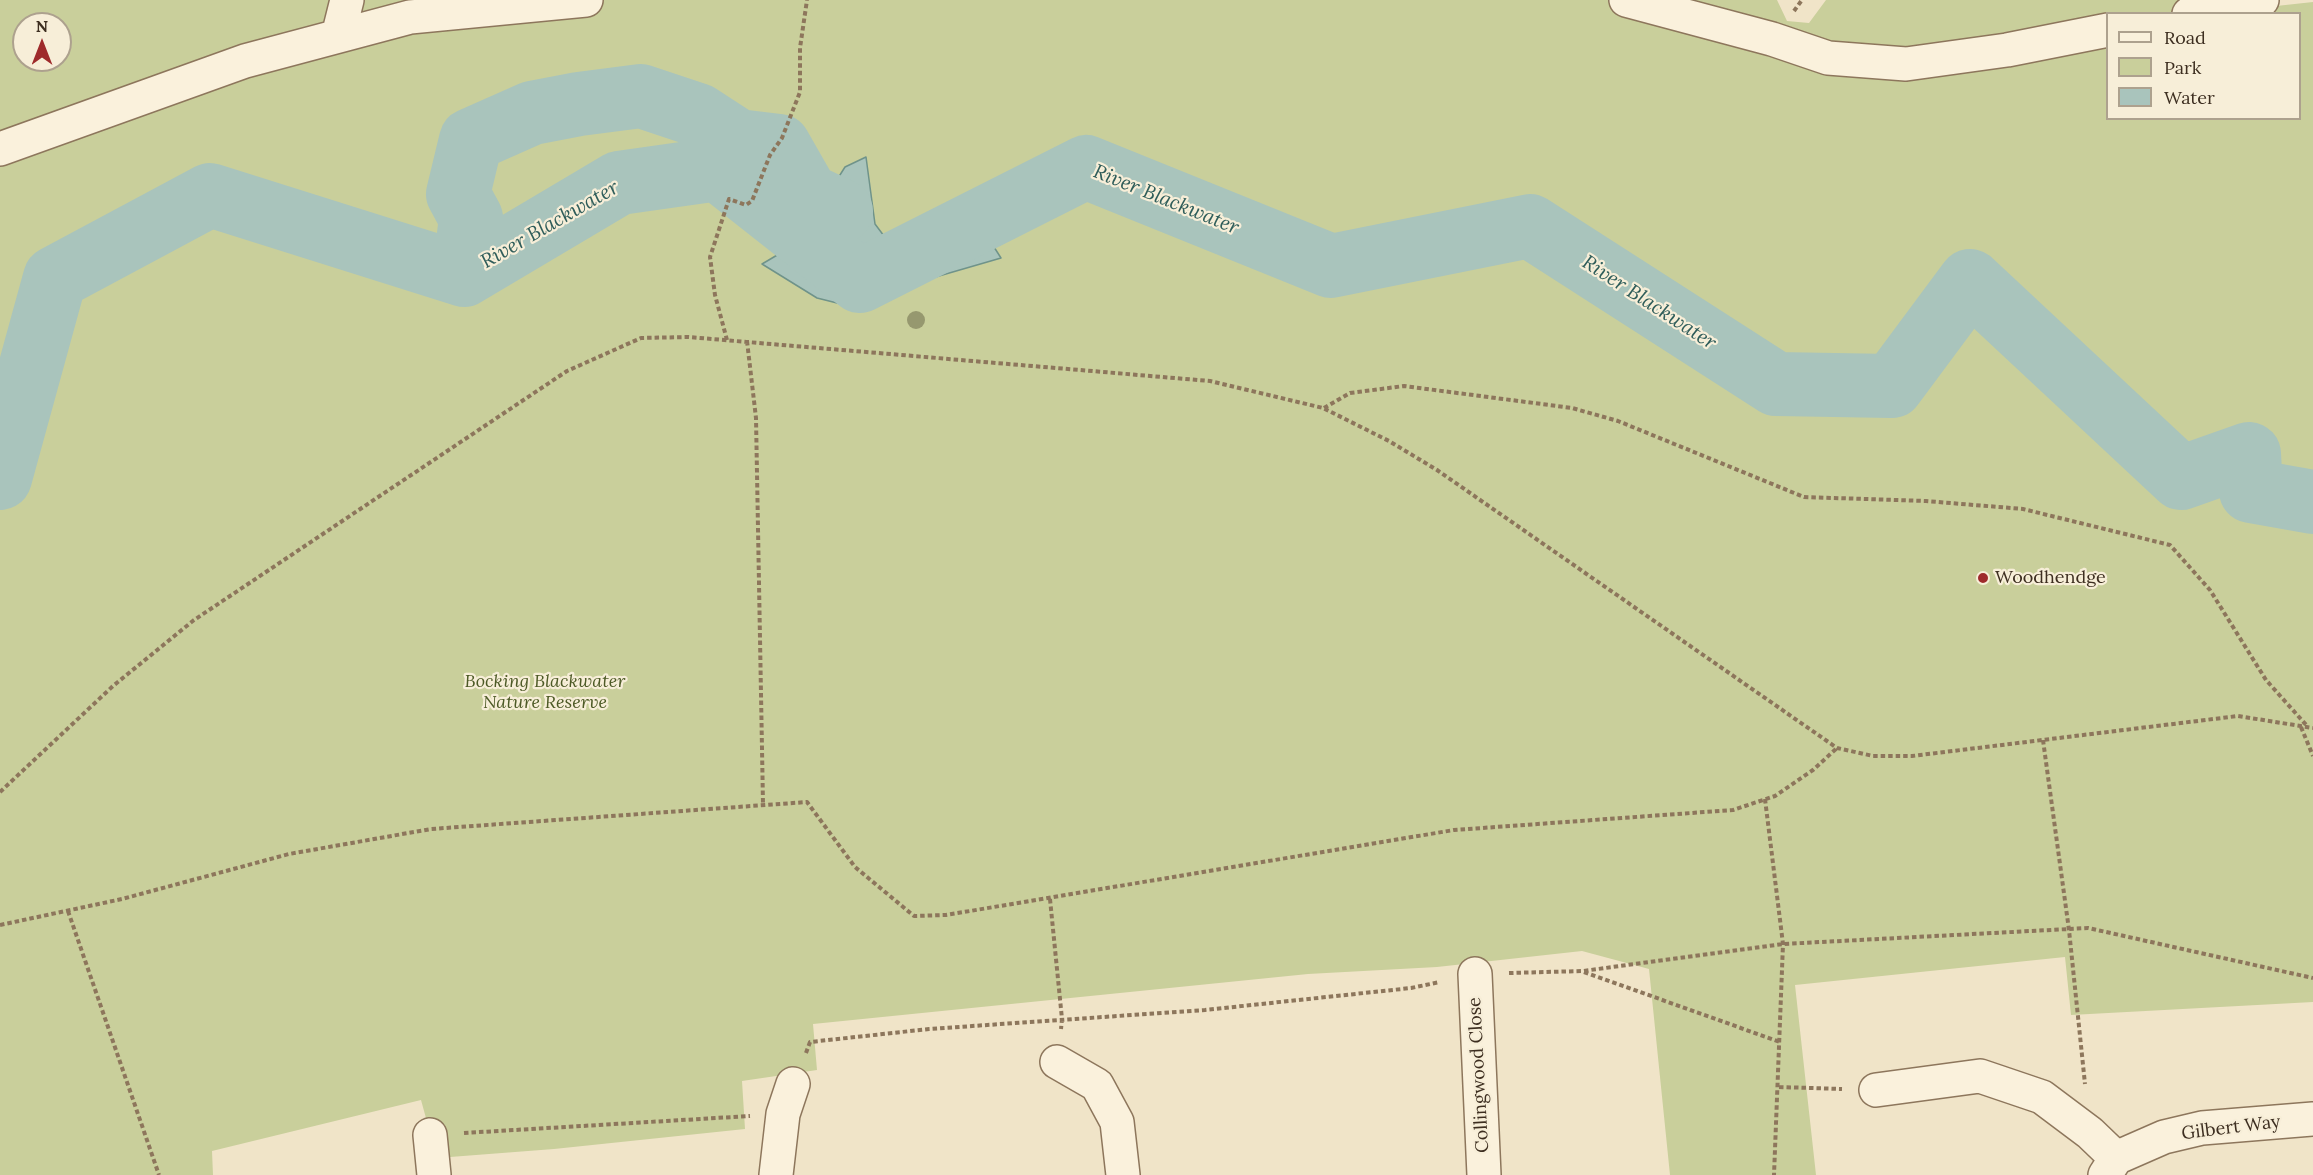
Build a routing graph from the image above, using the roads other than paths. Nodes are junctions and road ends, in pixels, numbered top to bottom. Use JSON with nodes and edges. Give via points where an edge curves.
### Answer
{"nodes":[{"id":1,"x":347,"y":0,"type":"edge"},
{"id":2,"x":586,"y":0,"type":"edge"},
{"id":3,"x":1626,"y":0,"type":"edge"},
{"id":4,"x":2262,"y":0,"type":"edge"},
{"id":5,"x":2199,"y":12,"type":"edge"},
{"id":6,"x":2106,"y":30,"type":"edge"},
{"id":7,"x":338,"y":36,"type":"junction"},
{"id":8,"x":0,"y":149,"type":"edge"},
{"id":9,"x":1475,"y":974,"type":"road end"},
{"id":10,"x":1057,"y":1062,"type":"road end"},
{"id":11,"x":1876,"y":1090,"type":"road end"},
{"id":12,"x":788,"y":1099,"type":"road end"},
{"id":13,"x":2313,"y":1119,"type":"edge"},
{"id":14,"x":430,"y":1135,"type":"road end"},
{"id":15,"x":2111,"y":1166,"type":"edge"},
{"id":16,"x":434,"y":1175,"type":"edge"},
{"id":17,"x":777,"y":1175,"type":"edge"},
{"id":18,"x":1124,"y":1175,"type":"edge"},
{"id":19,"x":1484,"y":1175,"type":"edge"}],
"edges":[{"from":1,"to":7,"type":"street"},
{"from":2,"to":7,"type":"street","via":[[410,17]]},
{"from":3,"to":6,"type":"street","via":[[1828,58],[1906,64]]},
{"from":4,"to":5,"type":"street"},
{"from":7,"to":8,"type":"street","via":[[245,61]]},
{"from":9,"to":19,"type":"street","name":"Collingwood Close"},
{"from":10,"to":18,"type":"street","via":[[1097,1085],[1117,1122]]},
{"from":11,"to":15,"type":"street","name":"Gilbert Way","via":[[1980,1076],[2042,1097],[2090,1133]]},
{"from":12,"to":17,"type":"street"},
{"from":13,"to":15,"type":"street","name":"Gilbert Way","via":[[2202,1128],[2164,1137]]},
{"from":14,"to":16,"type":"street"}]}
